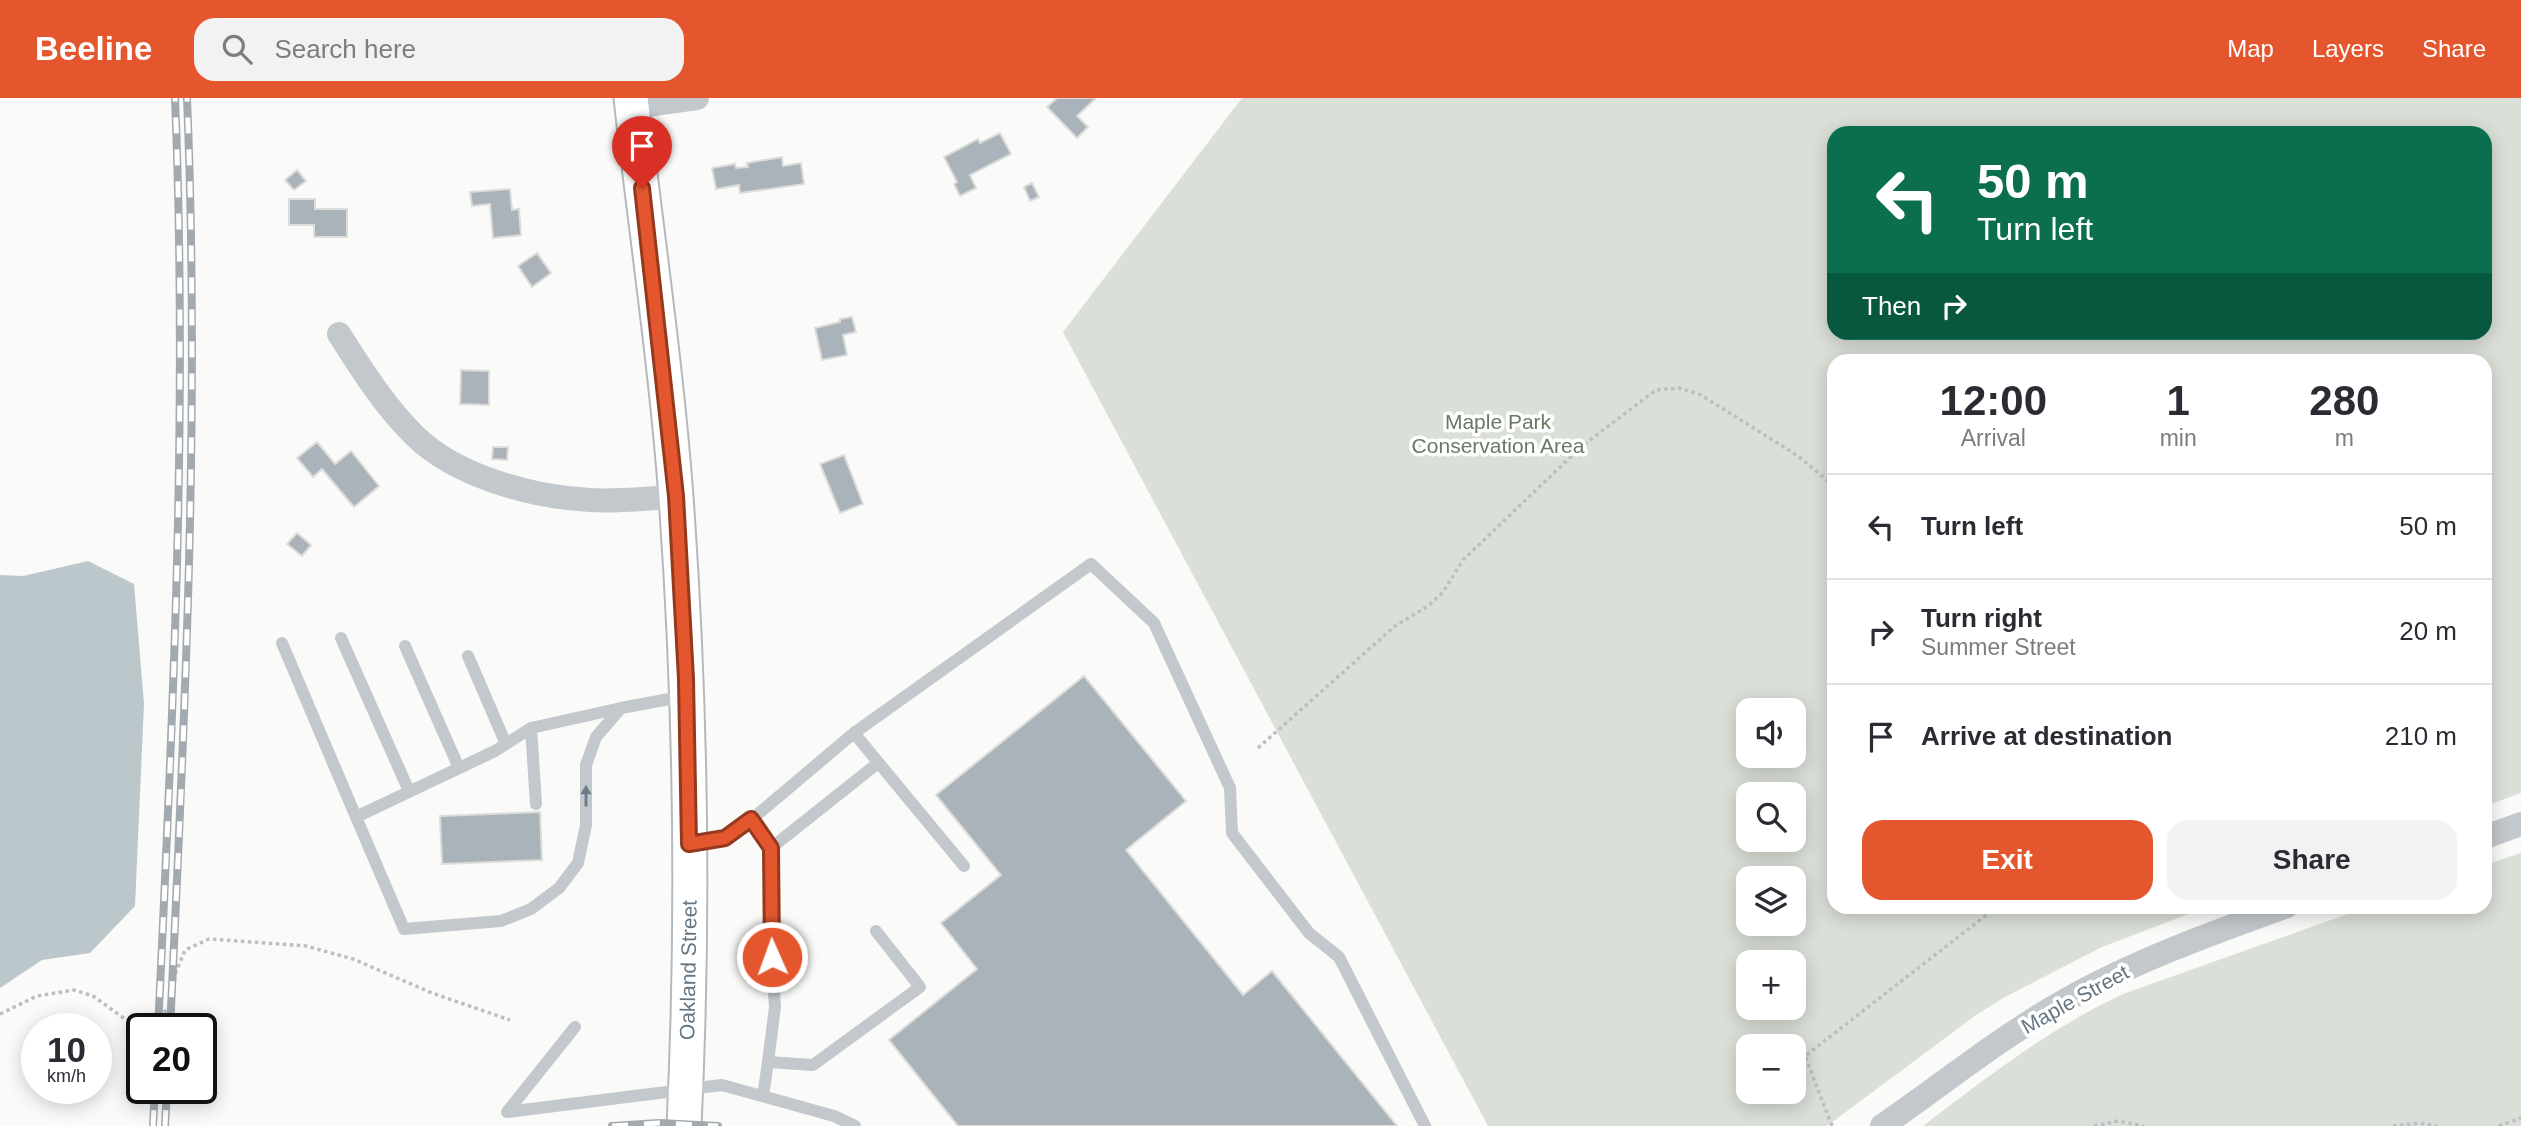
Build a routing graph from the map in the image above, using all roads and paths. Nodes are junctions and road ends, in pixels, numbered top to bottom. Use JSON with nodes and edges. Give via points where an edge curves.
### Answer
{"nodes":[{"id":1,"x":698,"y":98,"type":"edge"},
{"id":2,"x":631,"y":102,"type":"edge"},
{"id":3,"x":339,"y":334,"type":"dead end"},
{"id":4,"x":1827,"y":480,"type":"edge"},
{"id":5,"x":676,"y":496,"type":"junction"},
{"id":6,"x":341,"y":638,"type":"dead end"},
{"id":7,"x":282,"y":643,"type":"dead end"},
{"id":8,"x":405,"y":646,"type":"dead end"},
{"id":9,"x":468,"y":656,"type":"dead end"},
{"id":10,"x":686,"y":696,"type":"junction"},
{"id":11,"x":621,"y":708,"type":"junction"},
{"id":12,"x":531,"y":728,"type":"junction"},
{"id":13,"x":854,"y":733,"type":"junction"},
{"id":14,"x":506,"y":744,"type":"junction"},
{"id":15,"x":1258,"y":748,"type":"dead end"},
{"id":16,"x":878,"y":763,"type":"junction"},
{"id":17,"x":459,"y":768,"type":"junction"},
{"id":18,"x":409,"y":791,"type":"junction"},
{"id":19,"x":537,"y":804,"type":"dead end"},
{"id":20,"x":356,"y":817,"type":"junction"},
{"id":21,"x":751,"y":819,"type":"junction"},
{"id":22,"x":2521,"y":824,"type":"edge"},
{"id":23,"x":689,"y":829,"type":"junction"},
{"id":24,"x":2492,"y":834,"type":"edge"},
{"id":25,"x":771,"y":848,"type":"junction"},
{"id":26,"x":964,"y":866,"type":"dead end"},
{"id":27,"x":1988,"y":914,"type":"edge"},
{"id":28,"x":2265,"y":914,"type":"edge"},
{"id":29,"x":876,"y":931,"type":"dead end"},
{"id":30,"x":0,"y":1014,"type":"edge"},
{"id":31,"x":510,"y":1020,"type":"dead end"},
{"id":32,"x":575,"y":1027,"type":"dead end"},
{"id":33,"x":768,"y":1062,"type":"junction"},
{"id":34,"x":686,"y":1090,"type":"junction"},
{"id":35,"x":763,"y":1096,"type":"junction"},
{"id":36,"x":2521,"y":1118,"type":"edge"},
{"id":37,"x":684,"y":1126,"type":"edge"},
{"id":38,"x":855,"y":1126,"type":"edge"},
{"id":39,"x":1425,"y":1126,"type":"edge"},
{"id":40,"x":1832,"y":1126,"type":"edge"},
{"id":41,"x":1882,"y":1126,"type":"edge"},
{"id":42,"x":2094,"y":1126,"type":"edge"},
{"id":43,"x":2144,"y":1126,"type":"edge"},
{"id":44,"x":2393,"y":1126,"type":"edge"},
{"id":45,"x":2437,"y":1126,"type":"edge"},
{"id":46,"x":2499,"y":1126,"type":"edge"}],
"edges":[{"from":1,"to":2,"type":"street"},
{"from":2,"to":5,"type":"main road","name":"Oakland Street"},
{"from":3,"to":5,"type":"street","via":[[376,391],[417,438],[473,472],[542,494],[590,500]]},
{"from":4,"to":15,"type":"path","via":[[1798,456],[1701,395],[1679,388],[1656,390],[1572,455],[1464,560],[1428,606],[1395,626]]},
{"from":5,"to":10,"type":"main road","name":"Oakland Street"},
{"from":6,"to":18,"type":"lane"},
{"from":7,"to":20,"type":"lane"},
{"from":8,"to":17,"type":"lane"},
{"from":9,"to":14,"type":"lane"},
{"from":10,"to":11,"type":"lane"},
{"from":10,"to":23,"type":"main road","name":"Oakland Street"},
{"from":11,"to":12,"type":"lane"},
{"from":20,"to":11,"type":"lane","one_way":true,"via":[[404,929],[501,921],[531,909],[559,888],[578,863],[586,825],[586,765],[596,737]]},
{"from":12,"to":14,"type":"lane"},
{"from":12,"to":19,"type":"lane"},
{"from":13,"to":16,"type":"lane"},
{"from":13,"to":21,"type":"lane"},
{"from":13,"to":39,"type":"lane","via":[[1091,564],[1154,623],[1230,788],[1232,833],[1308,933],[1339,957]]},
{"from":14,"to":17,"type":"lane"},
{"from":16,"to":25,"type":"lane"},
{"from":16,"to":26,"type":"lane"},
{"from":17,"to":18,"type":"lane"},
{"from":18,"to":20,"type":"lane"},
{"from":21,"to":23,"type":"lane","via":[[725,838]]},
{"from":21,"to":25,"type":"lane"},
{"from":22,"to":24,"type":"street"},
{"from":23,"to":34,"type":"main road","name":"Oakland Street"},
{"from":25,"to":33,"type":"lane","via":[[775,1007]]},
{"from":27,"to":40,"type":"path","via":[[1805,1056]]},
{"from":28,"to":41,"type":"street","name":"Maple Street","via":[[2160,955],[2065,1001]]},
{"from":29,"to":33,"type":"lane","via":[[920,987],[813,1065]]},
{"from":30,"to":31,"type":"path","via":[[37,996],[74,990],[93,996],[125,1019],[149,1025],[170,1007],[185,950],[209,939],[306,946],[353,959]]},
{"from":32,"to":34,"type":"lane","via":[[507,1112]]},
{"from":33,"to":35,"type":"lane"},
{"from":34,"to":35,"type":"lane","via":[[722,1085]]},
{"from":34,"to":37,"type":"main road","name":"Oakland Street"},
{"from":35,"to":38,"type":"lane"},
{"from":36,"to":46,"type":"path"},
{"from":42,"to":43,"type":"path","via":[[2118,1121]]},
{"from":44,"to":45,"type":"path"}]}
